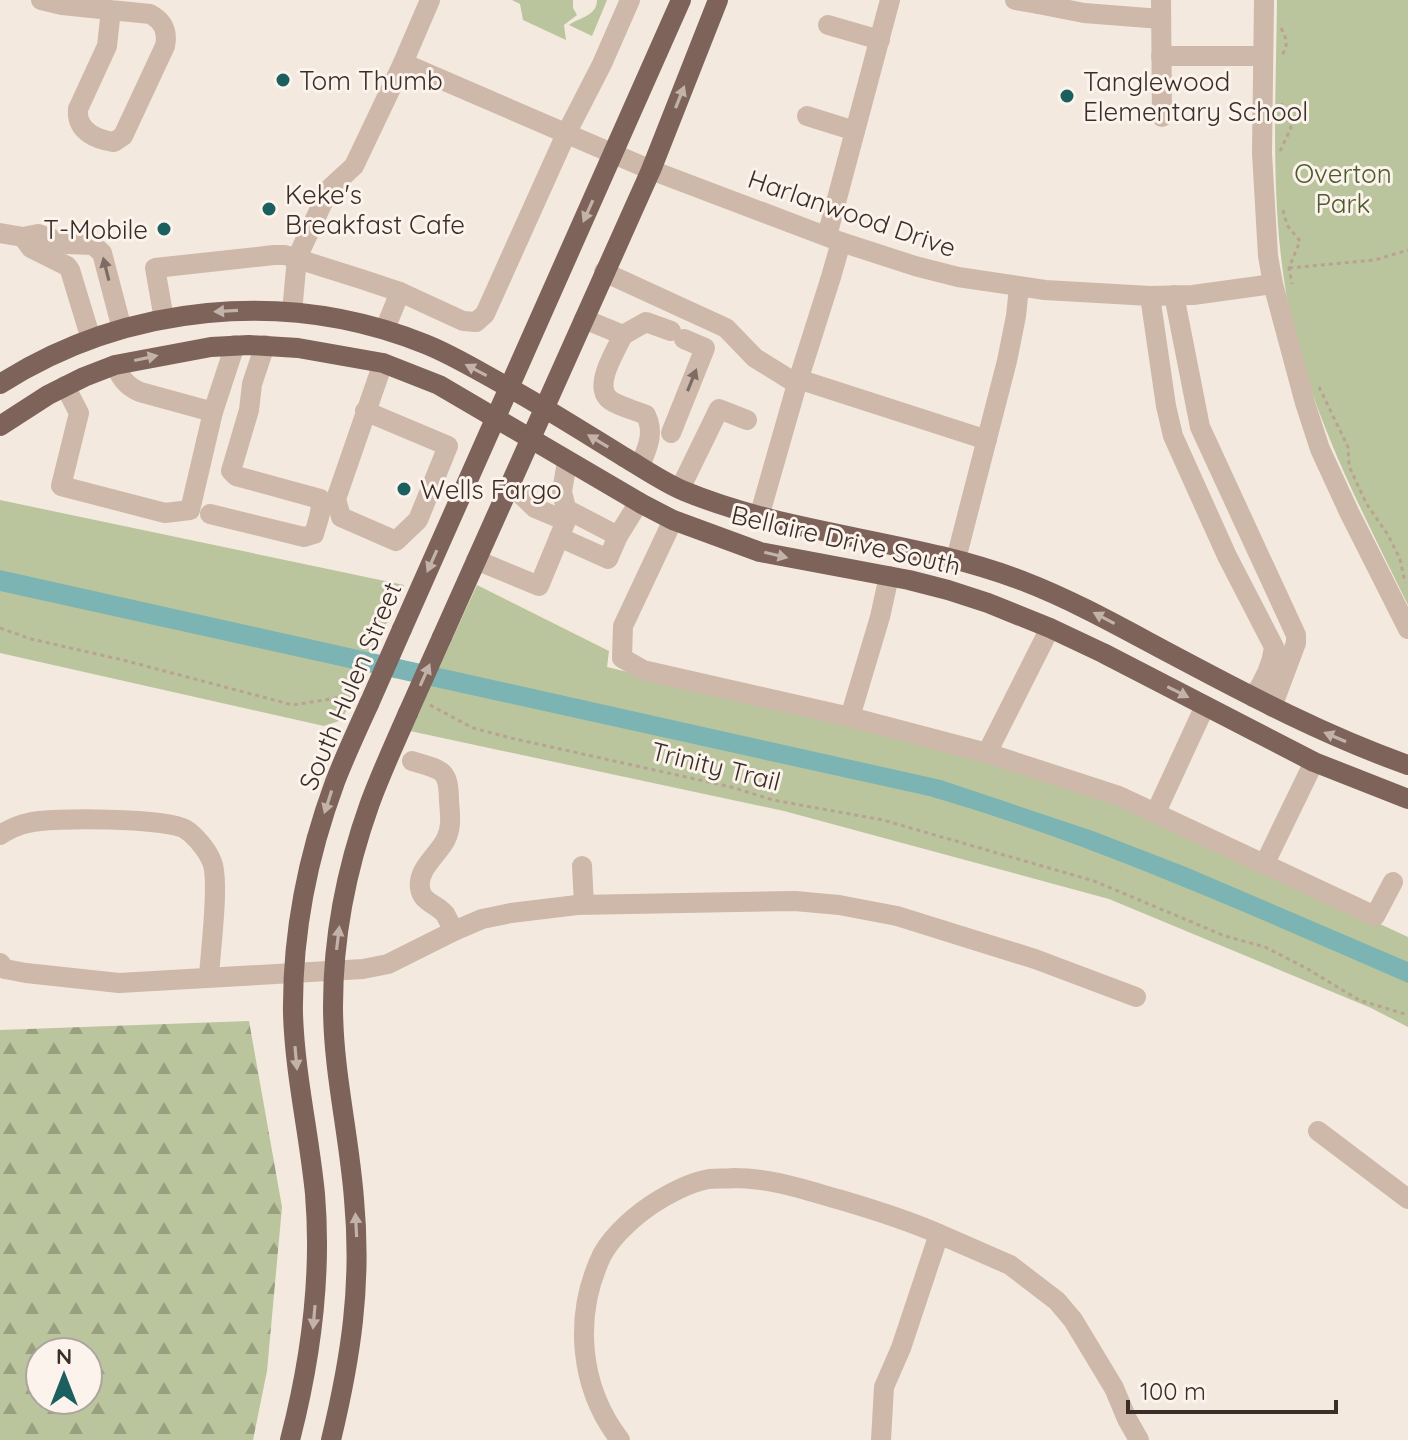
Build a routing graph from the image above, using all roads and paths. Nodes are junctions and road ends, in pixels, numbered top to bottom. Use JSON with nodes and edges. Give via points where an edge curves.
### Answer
{"nodes":[{"id":1,"x":41,"y":0,"type":"edge"},
{"id":2,"x":430,"y":0,"type":"edge"},
{"id":3,"x":630,"y":0,"type":"edge"},
{"id":4,"x":681,"y":0,"type":"edge"},
{"id":5,"x":718,"y":0,"type":"edge"},
{"id":6,"x":890,"y":0,"type":"edge"},
{"id":7,"x":1015,"y":0,"type":"edge"},
{"id":8,"x":1264,"y":0,"type":"edge"},
{"id":9,"x":1038,"y":2,"type":"edge"},
{"id":10,"x":111,"y":10,"type":"junction"},
{"id":11,"x":1161,"y":10,"type":"edge"},
{"id":12,"x":828,"y":25,"type":"dead end"},
{"id":13,"x":1280,"y":25,"type":"dead end"},
{"id":14,"x":880,"y":40,"type":"junction"},
{"id":15,"x":1161,"y":56,"type":"junction"},
{"id":16,"x":1271,"y":58,"type":"junction"},
{"id":17,"x":403,"y":63,"type":"junction"},
{"id":18,"x":1280,"y":100,"type":"dead end"},
{"id":19,"x":807,"y":116,"type":"dead end"},
{"id":20,"x":1162,"y":117,"type":"dead end"},
{"id":21,"x":855,"y":131,"type":"junction"},
{"id":22,"x":566,"y":134,"type":"junction"},
{"id":23,"x":613,"y":154,"type":"junction"},
{"id":24,"x":1279,"y":160,"type":"dead end"},
{"id":25,"x":651,"y":170,"type":"junction"},
{"id":26,"x":1283,"y":209,"type":"dead end"},
{"id":27,"x":0,"y":233,"type":"edge"},
{"id":28,"x":23,"y":237,"type":"junction"},
{"id":29,"x":834,"y":239,"type":"junction"},
{"id":30,"x":75,"y":245,"type":"junction"},
{"id":31,"x":1408,"y":250,"type":"edge"},
{"id":32,"x":297,"y":258,"type":"junction"},
{"id":33,"x":67,"y":266,"type":"junction"},
{"id":34,"x":1289,"y":268,"type":"junction"},
{"id":35,"x":604,"y":272,"type":"junction"},
{"id":36,"x":1019,"y":287,"type":"junction"},
{"id":37,"x":1283,"y":287,"type":"junction"},
{"id":38,"x":400,"y":292,"type":"junction"},
{"id":39,"x":1174,"y":295,"type":"junction"},
{"id":40,"x":1150,"y":296,"type":"junction"},
{"id":41,"x":292,"y":312,"type":"junction"},
{"id":42,"x":164,"y":319,"type":"junction"},
{"id":43,"x":584,"y":319,"type":"junction"},
{"id":44,"x":122,"y":329,"type":"junction"},
{"id":45,"x":385,"y":329,"type":"junction"},
{"id":46,"x":623,"y":335,"type":"junction"},
{"id":47,"x":91,"y":339,"type":"junction"},
{"id":48,"x":235,"y":345,"type":"junction"},
{"id":49,"x":265,"y":345,"type":"junction"},
{"id":50,"x":176,"y":353,"type":"junction"},
{"id":51,"x":383,"y":363,"type":"junction"},
{"id":52,"x":115,"y":365,"type":"junction"},
{"id":53,"x":1315,"y":380,"type":"dead end"},
{"id":54,"x":798,"y":381,"type":"junction"},
{"id":55,"x":0,"y":384,"type":"edge"},
{"id":56,"x":65,"y":386,"type":"junction"},
{"id":57,"x":510,"y":388,"type":"junction"},
{"id":58,"x":543,"y":408,"type":"junction"},
{"id":59,"x":365,"y":411,"type":"junction"},
{"id":60,"x":213,"y":412,"type":"junction"},
{"id":61,"x":496,"y":419,"type":"junction"},
{"id":62,"x":747,"y":420,"type":"dead end"},
{"id":63,"x":651,"y":425,"type":"junction"},
{"id":64,"x":0,"y":426,"type":"edge"},
{"id":65,"x":671,"y":433,"type":"junction"},
{"id":66,"x":529,"y":439,"type":"junction"},
{"id":67,"x":987,"y":440,"type":"junction"},
{"id":68,"x":701,"y":445,"type":"junction"},
{"id":69,"x":567,"y":461,"type":"junction"},
{"id":70,"x":640,"y":466,"type":"junction"},
{"id":71,"x":510,"y":484,"type":"junction"},
{"id":72,"x":680,"y":489,"type":"junction"},
{"id":73,"x":639,"y":502,"type":"junction"},
{"id":74,"x":210,"y":514,"type":"dead end"},
{"id":75,"x":749,"y":514,"type":"junction"},
{"id":76,"x":418,"y":520,"type":"junction"},
{"id":77,"x":673,"y":520,"type":"junction"},
{"id":78,"x":564,"y":523,"type":"junction"},
{"id":79,"x":446,"y":532,"type":"junction"},
{"id":80,"x":618,"y":536,"type":"junction"},
{"id":81,"x":729,"y":542,"type":"junction"},
{"id":82,"x":956,"y":559,"type":"junction"},
{"id":83,"x":476,"y":560,"type":"junction"},
{"id":84,"x":889,"y":576,"type":"junction"},
{"id":85,"x":1406,"y":587,"type":"dead end"},
{"id":86,"x":948,"y":590,"type":"junction"},
{"id":87,"x":0,"y":628,"type":"edge"},
{"id":88,"x":1050,"y":628,"type":"junction"},
{"id":89,"x":1408,"y":629,"type":"edge"},
{"id":90,"x":364,"y":697,"type":"junction"},
{"id":91,"x":1262,"y":702,"type":"junction"},
{"id":92,"x":429,"y":704,"type":"dead end"},
{"id":93,"x":1205,"y":706,"type":"junction"},
{"id":94,"x":850,"y":717,"type":"junction"},
{"id":95,"x":1238,"y":723,"type":"junction"},
{"id":96,"x":987,"y":753,"type":"junction"},
{"id":97,"x":412,"y":761,"type":"dead end"},
{"id":98,"x":1314,"y":762,"type":"junction"},
{"id":99,"x":1408,"y":765,"type":"edge"},
{"id":100,"x":1408,"y":799,"type":"edge"},
{"id":101,"x":1156,"y":812,"type":"junction"},
{"id":102,"x":0,"y":835,"type":"edge"},
{"id":103,"x":1265,"y":863,"type":"junction"},
{"id":104,"x":582,"y":866,"type":"dead end"},
{"id":105,"x":1393,"y":882,"type":"dead end"},
{"id":106,"x":584,"y":904,"type":"junction"},
{"id":107,"x":454,"y":931,"type":"junction"},
{"id":108,"x":0,"y":963,"type":"edge"},
{"id":109,"x":334,"y":970,"type":"junction"},
{"id":110,"x":294,"y":972,"type":"junction"},
{"id":111,"x":209,"y":977,"type":"junction"},
{"id":112,"x":1136,"y":997,"type":"dead end"},
{"id":113,"x":1408,"y":1015,"type":"edge"},
{"id":114,"x":1318,"y":1131,"type":"dead end"},
{"id":115,"x":1408,"y":1199,"type":"edge"},
{"id":116,"x":939,"y":1234,"type":"junction"},
{"id":117,"x":290,"y":1440,"type":"edge"},
{"id":118,"x":331,"y":1440,"type":"edge"},
{"id":119,"x":620,"y":1440,"type":"edge"},
{"id":120,"x":881,"y":1440,"type":"edge"},
{"id":121,"x":1139,"y":1440,"type":"edge"}],
"edges":[{"from":1,"to":10,"type":"street"},
{"from":2,"to":17,"type":"street"},
{"from":3,"to":22,"type":"street"},
{"from":4,"to":23,"type":"main road","name":"South Hulen Street"},
{"from":25,"to":5,"type":"main road","one_way":true},
{"from":6,"to":14,"type":"street"},
{"from":7,"to":9,"type":"street"},
{"from":8,"to":16,"type":"street"},
{"from":9,"to":11,"type":"street","via":[[1084,13]]},
{"from":10,"to":10,"type":"street","via":[[107,46],[77,115],[82,129],[114,142],[123,136],[166,38],[163,25],[150,14]]},
{"from":11,"to":15,"type":"street"},
{"from":12,"to":14,"type":"street"},
{"from":13,"to":16,"type":"path","via":[[1287,48]]},
{"from":14,"to":21,"type":"street"},
{"from":15,"to":16,"type":"street"},
{"from":15,"to":20,"type":"street"},
{"from":16,"to":37,"type":"street","via":[[1262,153],[1268,256]]},
{"from":17,"to":22,"type":"street","name":"Harlanwood Drive"},
{"from":17,"to":32,"type":"street","via":[[354,166],[329,189]]},
{"from":18,"to":24,"type":"path","via":[[1291,128]]},
{"from":19,"to":21,"type":"street"},
{"from":21,"to":29,"type":"street"},
{"from":22,"to":23,"type":"street","name":"Harlanwood Drive"},
{"from":22,"to":38,"type":"street","via":[[485,314],[476,322],[463,321]]},
{"from":23,"to":25,"type":"street","name":"Harlanwood Drive"},
{"from":23,"to":57,"type":"main road","name":"South Hulen Street","one_way":true},
{"from":25,"to":29,"type":"street","name":"Harlanwood Drive"},
{"from":25,"to":35,"type":"main road"},
{"from":26,"to":34,"type":"path","via":[[1300,241]]},
{"from":27,"to":28,"type":"street"},
{"from":28,"to":30,"type":"street","via":[[38,234]]},
{"from":28,"to":33,"type":"street","via":[[31,248]]},
{"from":29,"to":36,"type":"street","name":"Harlanwood Drive","via":[[958,277]]},
{"from":29,"to":54,"type":"street","via":[[831,277]]},
{"from":30,"to":33,"type":"street"},
{"from":44,"to":30,"type":"street","one_way":true,"via":[[102,253],[93,245]]},
{"from":31,"to":34,"type":"path","via":[[1375,260]]},
{"from":32,"to":38,"type":"street"},
{"from":32,"to":41,"type":"street"},
{"from":32,"to":42,"type":"street","via":[[274,255],[155,268]]},
{"from":33,"to":47,"type":"street"},
{"from":34,"to":37,"type":"path"},
{"from":35,"to":43,"type":"main road"},
{"from":35,"to":54,"type":"street","via":[[726,328],[755,358]]},
{"from":36,"to":40,"type":"street","name":"Harlanwood Drive"},
{"from":36,"to":67,"type":"street"},
{"from":37,"to":39,"type":"street","name":"Harlanwood Drive"},
{"from":37,"to":89,"type":"street","via":[[1305,403],[1320,449]]},
{"from":38,"to":45,"type":"street"},
{"from":39,"to":40,"type":"street","name":"Harlanwood Drive"},
{"from":39,"to":91,"type":"street","via":[[1200,427],[1296,635],[1293,654]]},
{"from":40,"to":91,"type":"street","via":[[1173,436],[1274,647]]},
{"from":41,"to":42,"type":"main road","name":"Bellaire Drive South","one_way":true,"via":[[220,311]]},
{"from":41,"to":45,"type":"main road","name":"Bellaire Drive South"},
{"from":41,"to":50,"type":"main road","via":[[282,333],[208,339]]},
{"from":42,"to":44,"type":"main road","name":"Bellaire Drive South"},
{"from":43,"to":46,"type":"street"},
{"from":43,"to":58,"type":"main road"},
{"from":44,"to":47,"type":"main road","name":"Bellaire Drive South"},
{"from":44,"to":52,"type":"main road"},
{"from":57,"to":45,"type":"main road","name":"Bellaire Drive South","one_way":true,"via":[[430,345]]},
{"from":46,"to":63,"type":"street","via":[[603,390],[610,400],[646,415]]},
{"from":65,"to":46,"type":"street","one_way":true,"via":[[705,348],[646,322]]},
{"from":47,"to":52,"type":"main road"},
{"from":47,"to":55,"type":"main road","name":"Bellaire Drive South"},
{"from":48,"to":49,"type":"main road","name":"Bellaire Drive South"},
{"from":48,"to":50,"type":"main road","name":"Bellaire Drive South"},
{"from":48,"to":60,"type":"street"},
{"from":49,"to":51,"type":"main road","name":"Bellaire Drive South"},
{"from":49,"to":74,"type":"street","via":[[231,471],[320,499],[314,534],[304,537]]},
{"from":52,"to":50,"type":"main road","name":"Bellaire Drive South","one_way":true},
{"from":51,"to":59,"type":"street"},
{"from":51,"to":61,"type":"main road","name":"Bellaire Drive South","via":[[439,385]]},
{"from":52,"to":56,"type":"main road","name":"Bellaire Drive South"},
{"from":52,"to":60,"type":"street","via":[[129,387]]},
{"from":53,"to":85,"type":"path","via":[[1348,447],[1349,466],[1366,503],[1400,559]]},
{"from":54,"to":67,"type":"street"},
{"from":54,"to":75,"type":"street"},
{"from":56,"to":60,"type":"street","via":[[79,413],[61,486],[165,513],[190,510]]},
{"from":56,"to":64,"type":"main road","name":"Bellaire Drive South"},
{"from":57,"to":58,"type":"main road","name":"Bellaire Drive South"},
{"from":57,"to":61,"type":"main road","name":"South Hulen Street"},
{"from":58,"to":66,"type":"main road"},
{"from":70,"to":58,"type":"main road","name":"Bellaire Drive South","one_way":true},
{"from":59,"to":76,"type":"street","via":[[448,446]]},
{"from":59,"to":76,"type":"street","via":[[336,499],[341,517],[396,541]]},
{"from":61,"to":66,"type":"main road","name":"Bellaire Drive South"},
{"from":61,"to":79,"type":"main road","name":"South Hulen Street"},
{"from":62,"to":68,"type":"street","via":[[719,409]]},
{"from":63,"to":65,"type":"street"},
{"from":63,"to":70,"type":"street"},
{"from":65,"to":68,"type":"street"},
{"from":66,"to":69,"type":"main road","name":"Bellaire Drive South"},
{"from":66,"to":71,"type":"main road"},
{"from":67,"to":82,"type":"street"},
{"from":68,"to":72,"type":"street"},
{"from":69,"to":73,"type":"main road","name":"Bellaire Drive South"},
{"from":69,"to":78,"type":"street"},
{"from":70,"to":72,"type":"main road","name":"Bellaire Drive South"},
{"from":71,"to":78,"type":"street","via":[[535,508]]},
{"from":71,"to":83,"type":"main road"},
{"from":72,"to":75,"type":"main road","name":"Bellaire Drive South"},
{"from":73,"to":77,"type":"main road","name":"Bellaire Drive South"},
{"from":73,"to":80,"type":"street"},
{"from":75,"to":81,"type":"main road"},
{"from":75,"to":82,"type":"main road","name":"Bellaire Drive South"},
{"from":76,"to":79,"type":"street"},
{"from":77,"to":81,"type":"main road","name":"Bellaire Drive South"},
{"from":77,"to":94,"type":"street","via":[[623,626],[622,658],[643,670]]},
{"from":78,"to":80,"type":"street"},
{"from":78,"to":80,"type":"street","via":[[608,559]]},
{"from":78,"to":83,"type":"street","via":[[539,586]]},
{"from":79,"to":90,"type":"main road","name":"South Hulen Street","one_way":true,"bridge":true},
{"from":81,"to":84,"type":"main road","name":"Bellaire Drive South","one_way":true},
{"from":82,"to":86,"type":"main road"},
{"from":91,"to":82,"type":"main road","name":"Bellaire Drive South","one_way":true,"via":[[1062,597]]},
{"from":109,"to":83,"type":"main road","one_way":true,"bridge":true,"via":[[345,892],[369,805]]},
{"from":84,"to":86,"type":"main road","name":"Bellaire Drive South"},
{"from":84,"to":94,"type":"street"},
{"from":86,"to":88,"type":"main road","name":"Bellaire Drive South"},
{"from":87,"to":90,"type":"path","via":[[293,705]]},
{"from":88,"to":93,"type":"main road","name":"Bellaire Drive South","one_way":true},
{"from":88,"to":96,"type":"street"},
{"from":90,"to":110,"type":"main road","name":"South Hulen Street","one_way":true,"via":[[320,826],[302,904]]},
{"from":91,"to":95,"type":"main road"},
{"from":99,"to":91,"type":"main road","name":"Bellaire Drive South","one_way":true},
{"from":92,"to":113,"type":"path","name":"Trinity Trail","via":[[473,728],[773,800],[883,820],[1094,881],[1225,936],[1265,947],[1359,1000]]},
{"from":93,"to":95,"type":"main road","name":"Bellaire Drive South"},
{"from":93,"to":101,"type":"street"},
{"from":94,"to":96,"type":"street"},
{"from":95,"to":98,"type":"main road","name":"Bellaire Drive South"},
{"from":96,"to":101,"type":"street"},
{"from":97,"to":107,"type":"street","via":[[442,772],[449,784],[448,835],[419,885]]},
{"from":98,"to":100,"type":"main road","name":"Bellaire Drive South"},
{"from":98,"to":103,"type":"street"},
{"from":101,"to":103,"type":"street"},
{"from":102,"to":111,"type":"street","via":[[29,822],[69,819],[185,828],[213,863]]},
{"from":103,"to":105,"type":"street","via":[[1375,916]]},
{"from":104,"to":106,"type":"street"},
{"from":106,"to":107,"type":"street","via":[[497,916]]},
{"from":106,"to":112,"type":"street","via":[[795,901],[861,909],[984,942]]},
{"from":107,"to":109,"type":"street","via":[[388,964]]},
{"from":108,"to":111,"type":"street","via":[[26,973],[119,983]]},
{"from":109,"to":110,"type":"street"},
{"from":118,"to":109,"type":"main road","one_way":true,"via":[[349,1356],[357,1265],[334,1035]]},
{"from":110,"to":111,"type":"street"},
{"from":110,"to":117,"type":"main road","name":"South Hulen Street","one_way":true,"via":[[295,1043],[315,1194],[317,1260],[308,1362]]},
{"from":114,"to":115,"type":"street"},
{"from":116,"to":119,"type":"street","via":[[909,1220],[749,1178],[710,1179],[677,1189],[644,1209],[603,1253],[586,1301],[583,1328],[595,1396]]},
{"from":116,"to":120,"type":"street","via":[[884,1387]]},
{"from":116,"to":121,"type":"street","via":[[1010,1265],[1057,1301],[1114,1388]]}]}
